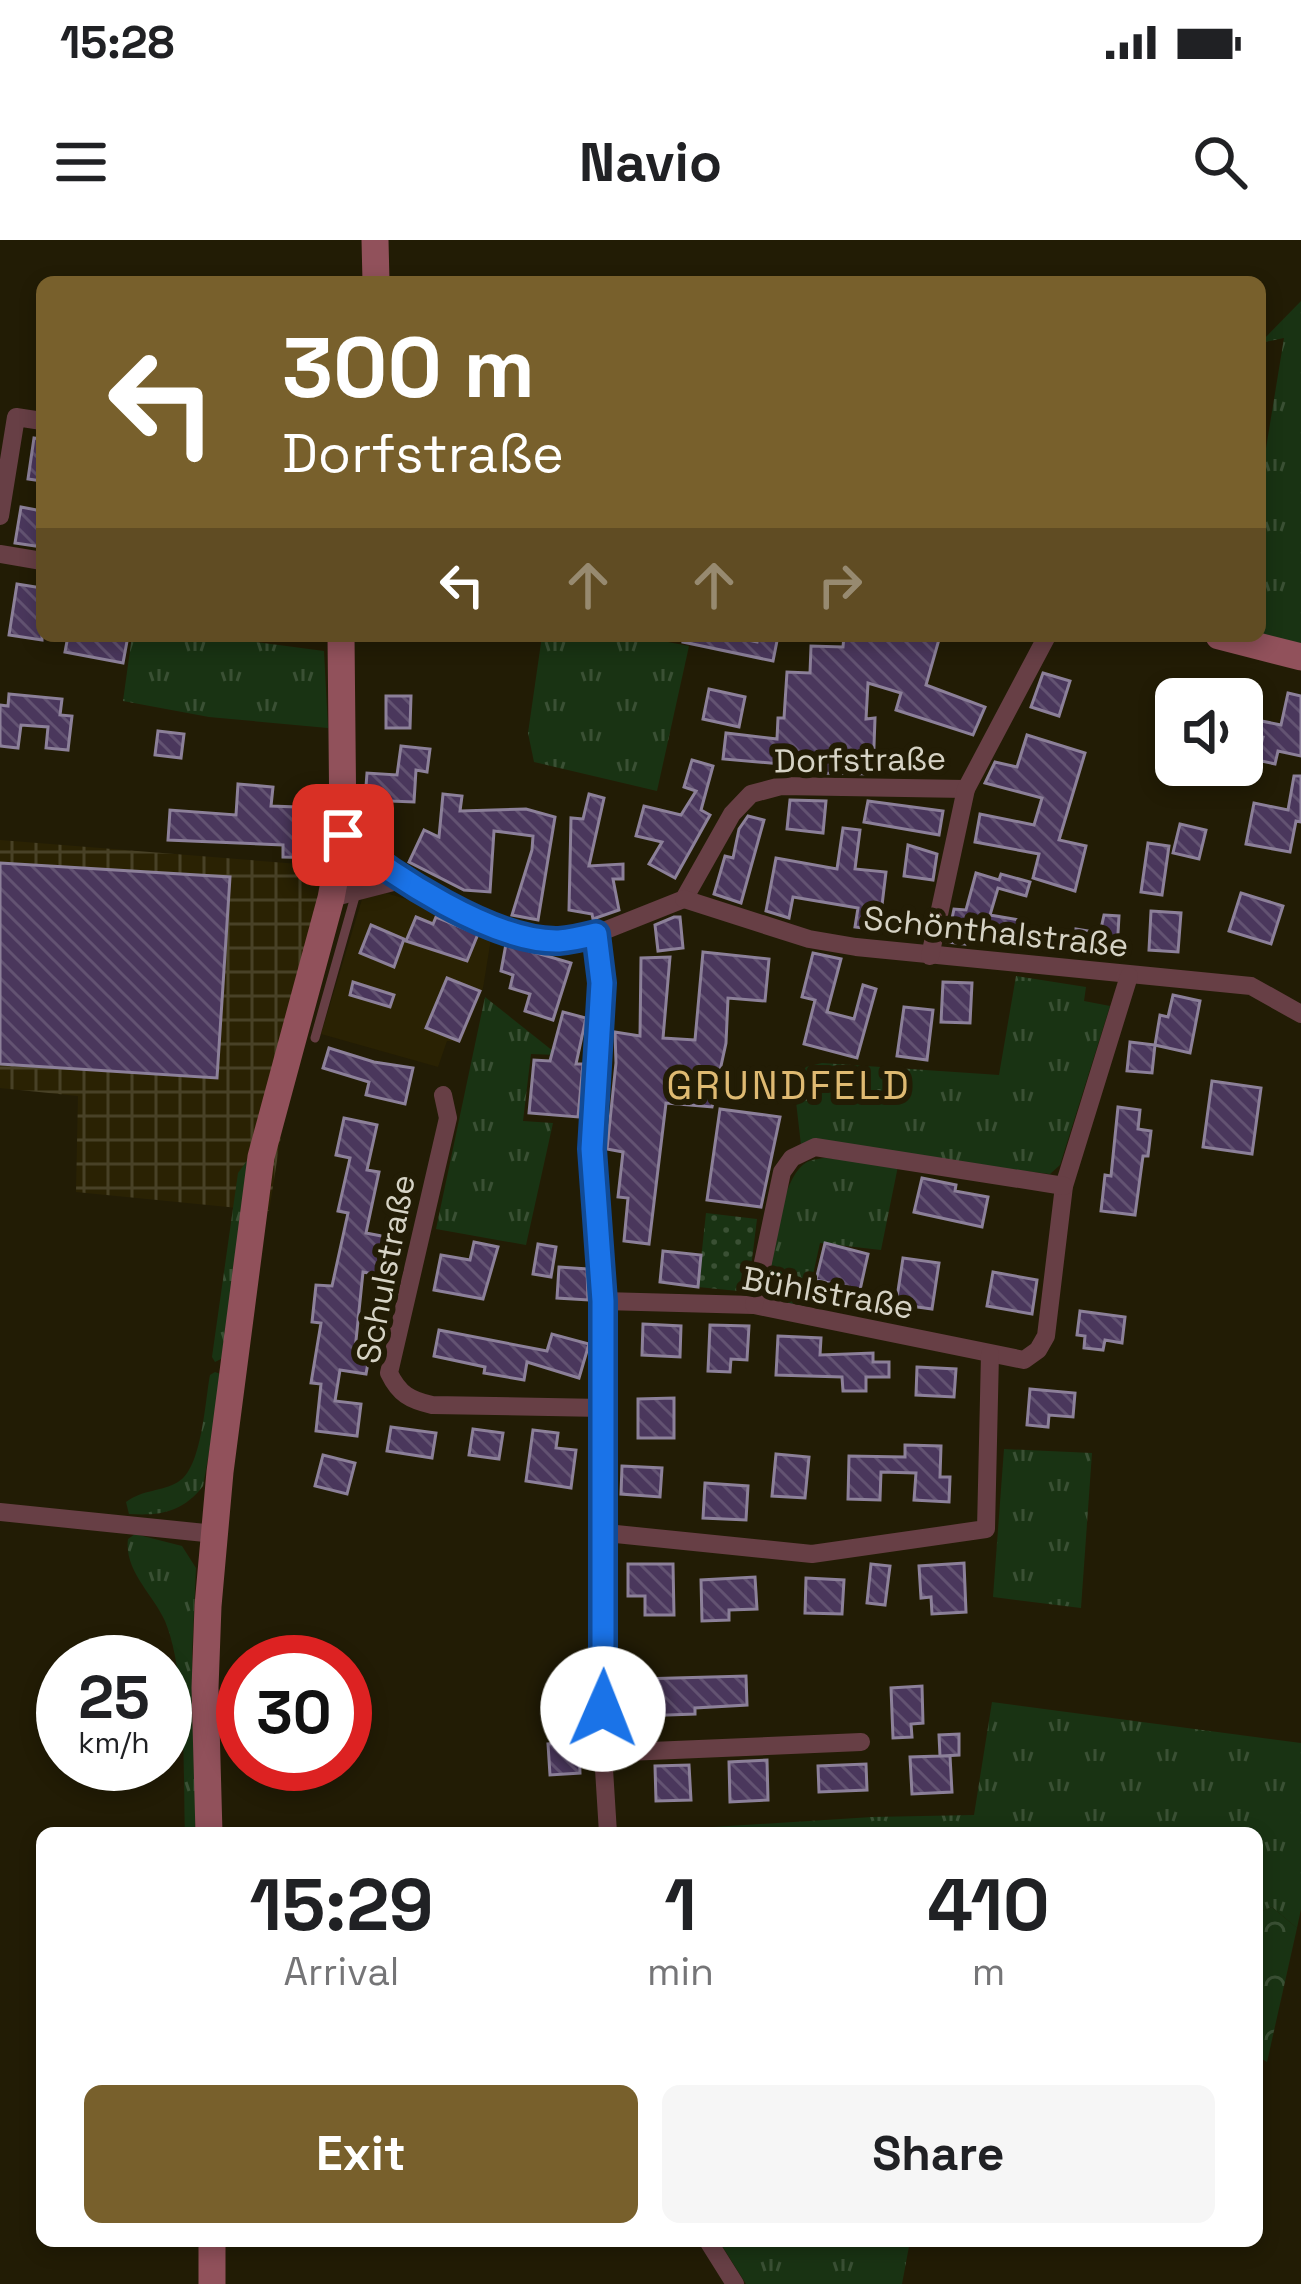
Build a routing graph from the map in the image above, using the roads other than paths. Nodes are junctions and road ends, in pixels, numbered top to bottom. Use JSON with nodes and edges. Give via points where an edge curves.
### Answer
{"nodes":[{"id":1,"x":375,"y":240,"type":"edge"},
{"id":2,"x":376,"y":276,"type":"edge"},
{"id":3,"x":36,"y":420,"type":"edge"},
{"id":4,"x":0,"y":516,"type":"edge"},
{"id":5,"x":0,"y":554,"type":"edge"},
{"id":6,"x":36,"y":560,"type":"edge"},
{"id":7,"x":341,"y":642,"type":"edge"},
{"id":8,"x":1044,"y":642,"type":"edge"},
{"id":9,"x":1242,"y":642,"type":"edge"},
{"id":10,"x":1301,"y":657,"type":"edge"},
{"id":11,"x":966,"y":789,"type":"junction"},
{"id":12,"x":343,"y":835,"type":"junction"},
{"id":13,"x":401,"y":880,"type":"junction"},
{"id":14,"x":344,"y":894,"type":"junction"},
{"id":15,"x":684,"y":899,"type":"junction"},
{"id":16,"x":596,"y":934,"type":"junction"},
{"id":17,"x":930,"y":956,"type":"junction"},
{"id":18,"x":1129,"y":976,"type":"junction"},
{"id":19,"x":1301,"y":991,"type":"edge"},
{"id":20,"x":1293,"y":1010,"type":"edge"},
{"id":21,"x":316,"y":1038,"type":"dead end"},
{"id":22,"x":443,"y":1095,"type":"dead end"},
{"id":23,"x":1064,"y":1186,"type":"junction"},
{"id":24,"x":603,"y":1301,"type":"junction"},
{"id":25,"x":754,"y":1305,"type":"junction"},
{"id":26,"x":989,"y":1354,"type":"junction"},
{"id":27,"x":603,"y":1408,"type":"junction"},
{"id":28,"x":0,"y":1513,"type":"edge"},
{"id":29,"x":606,"y":1533,"type":"junction"},
{"id":30,"x":214,"y":1534,"type":"junction"},
{"id":31,"x":861,"y":1742,"type":"dead end"},
{"id":32,"x":603,"y":1753,"type":"junction"},
{"id":33,"x":209,"y":1827,"type":"edge"},
{"id":34,"x":608,"y":1827,"type":"edge"},
{"id":35,"x":212,"y":2247,"type":"edge"},
{"id":36,"x":712,"y":2247,"type":"edge"},
{"id":37,"x":212,"y":2284,"type":"edge"},
{"id":38,"x":735,"y":2284,"type":"edge"}],
"edges":[{"from":1,"to":2,"type":"main road"},
{"from":3,"to":4,"type":"street","via":[[16,417]]},
{"from":5,"to":6,"type":"street"},
{"from":7,"to":12,"type":"main road"},
{"from":8,"to":11,"type":"street","name":"Dorfstraße"},
{"from":9,"to":10,"type":"main road"},
{"from":11,"to":15,"type":"street","name":"Dorfstraße","via":[[781,786],[752,794]]},
{"from":11,"to":17,"type":"street","name":"Dorfstraße"},
{"from":12,"to":13,"type":"street"},
{"from":12,"to":14,"type":"main road"},
{"from":13,"to":14,"type":"street"},
{"from":13,"to":16,"type":"street","via":[[515,934],[557,941]]},
{"from":14,"to":21,"type":"lane"},
{"from":14,"to":30,"type":"main road","via":[[270,1112]]},
{"from":15,"to":16,"type":"street"},
{"from":15,"to":17,"type":"street","name":"Schönthalstraße","via":[[809,939]]},
{"from":16,"to":24,"type":"street","via":[[602,1003],[592,1149]]},
{"from":17,"to":18,"type":"street","name":"Schönthalstraße"},
{"from":18,"to":20,"type":"street","name":"Schönthalstraße","via":[[1251,986]]},
{"from":18,"to":23,"type":"street"},
{"from":19,"to":20,"type":"street"},
{"from":22,"to":27,"type":"street","name":"Schulstraße","via":[[448,1118],[388,1373],[411,1400],[432,1406]]},
{"from":23,"to":25,"type":"street","via":[[815,1147],[782,1172]]},
{"from":23,"to":26,"type":"street","name":"Bühlstraße","via":[[1046,1336],[1024,1360]]},
{"from":24,"to":25,"type":"street","name":"Bühlstraße"},
{"from":24,"to":27,"type":"street"},
{"from":25,"to":26,"type":"street","name":"Bühlstraße"},
{"from":26,"to":29,"type":"street","via":[[986,1528],[812,1554]]},
{"from":27,"to":29,"type":"street"},
{"from":28,"to":30,"type":"street"},
{"from":29,"to":32,"type":"street"},
{"from":30,"to":33,"type":"main road","via":[[205,1688]]},
{"from":31,"to":32,"type":"street"},
{"from":32,"to":34,"type":"street"},
{"from":35,"to":37,"type":"main road"},
{"from":36,"to":38,"type":"street"}]}
